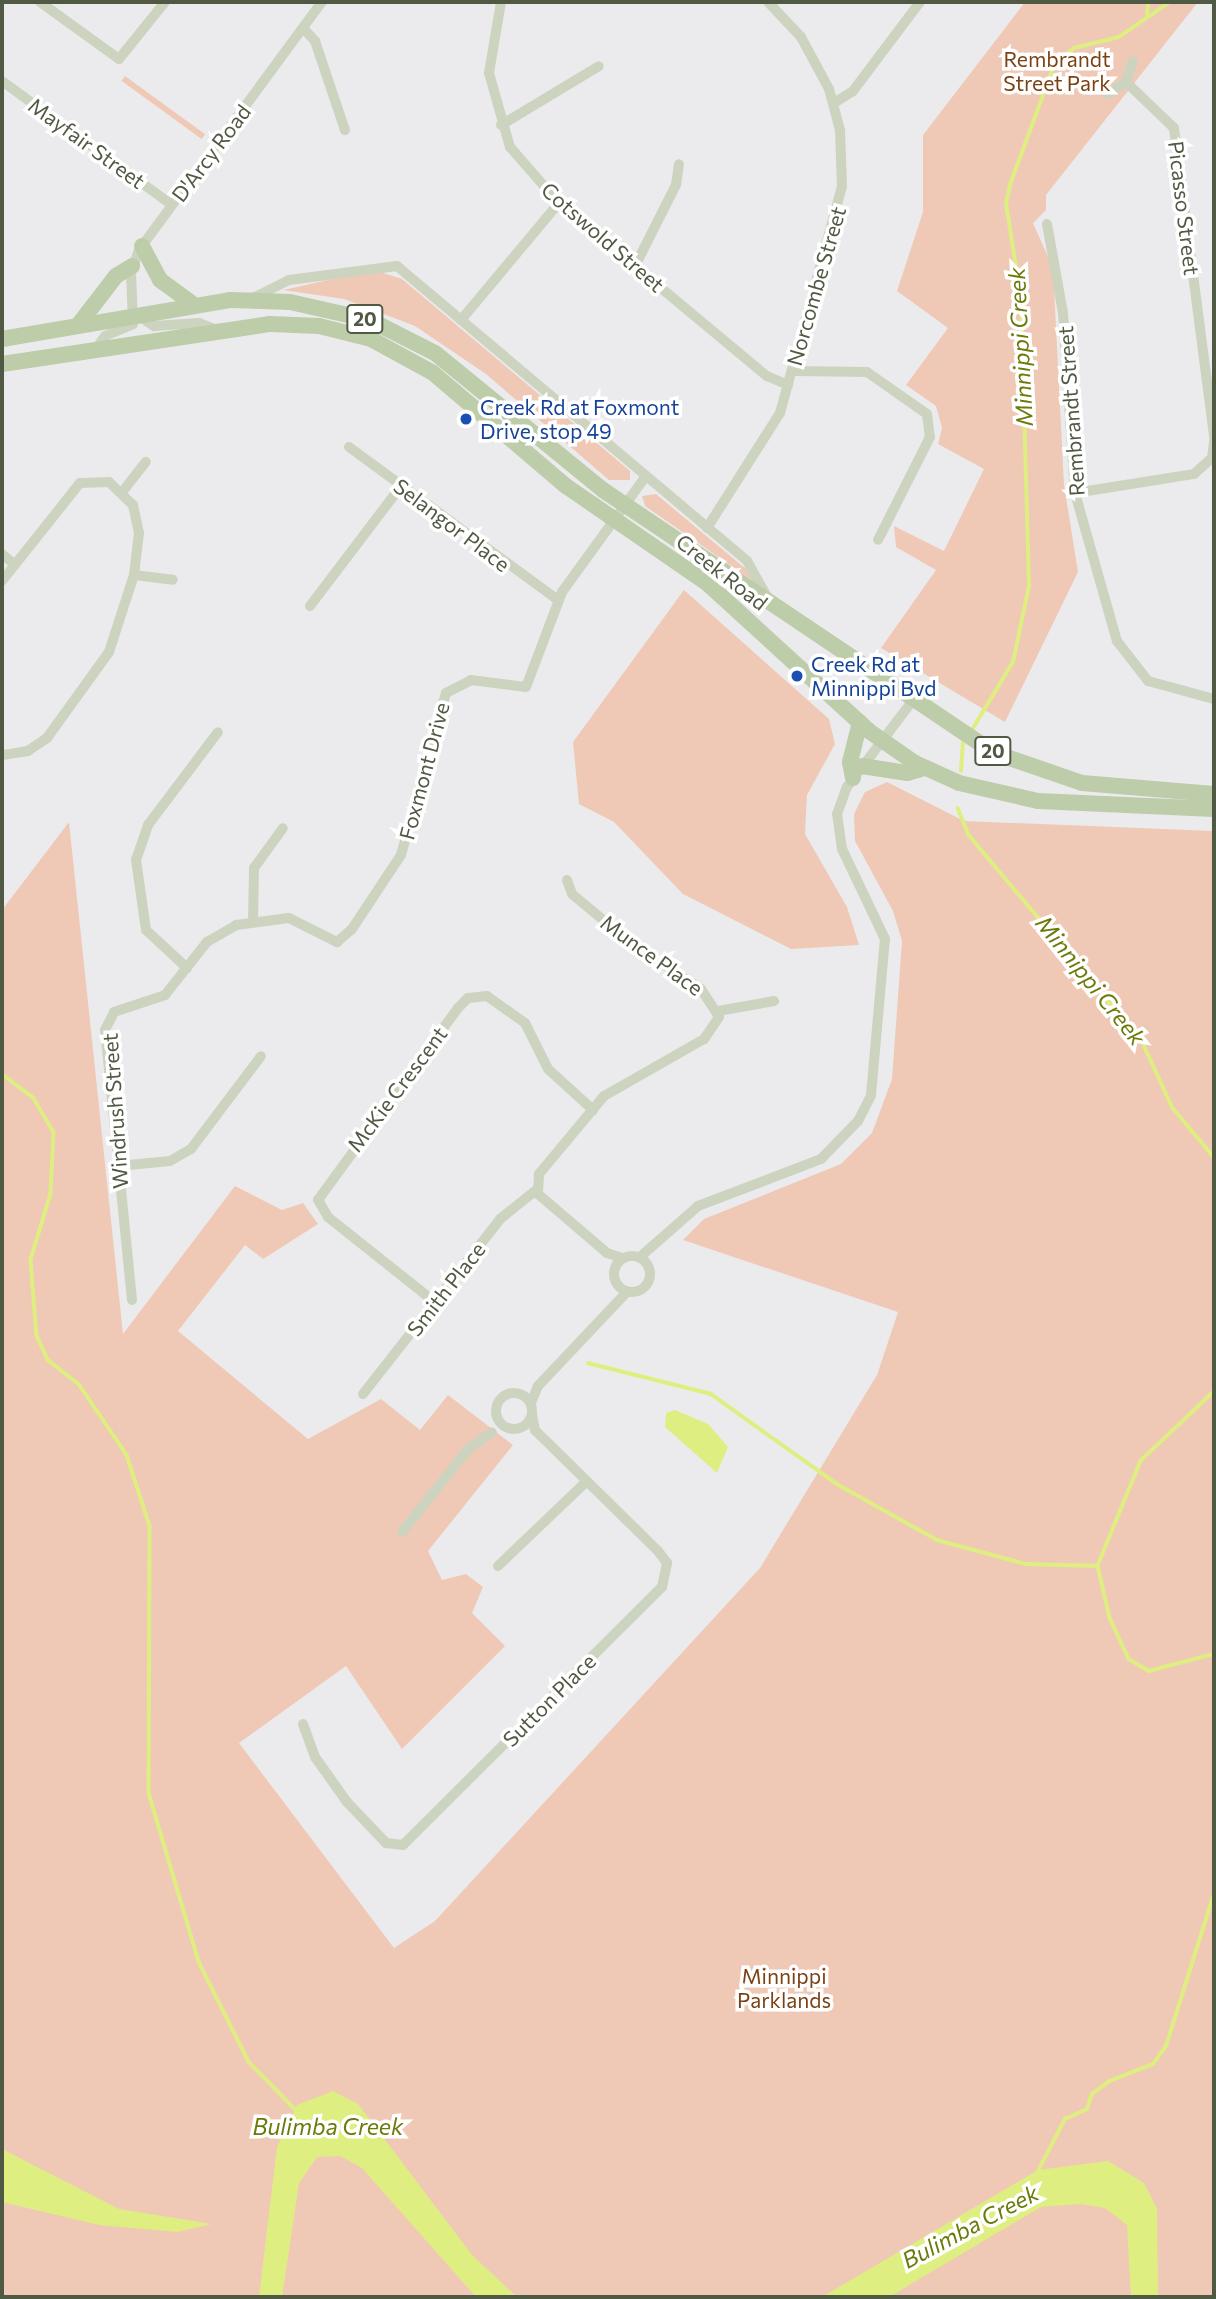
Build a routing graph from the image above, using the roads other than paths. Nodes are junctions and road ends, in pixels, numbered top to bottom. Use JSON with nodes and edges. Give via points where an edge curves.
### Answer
{"nodes":[{"id":1,"x":40,"y":2,"type":"edge"},
{"id":2,"x":165,"y":2,"type":"edge"},
{"id":3,"x":322,"y":2,"type":"edge"},
{"id":4,"x":501,"y":2,"type":"edge"},
{"id":5,"x":768,"y":2,"type":"edge"},
{"id":6,"x":920,"y":2,"type":"edge"},
{"id":7,"x":303,"y":28,"type":"junction"},
{"id":8,"x":1133,"y":61,"type":"dead end"},
{"id":9,"x":599,"y":66,"type":"dead end"},
{"id":10,"x":2,"y":81,"type":"edge"},
{"id":11,"x":1126,"y":82,"type":"junction"},
{"id":12,"x":1108,"y":94,"type":"dead end"},
{"id":13,"x":834,"y":103,"type":"junction"},
{"id":14,"x":501,"y":125,"type":"junction"},
{"id":15,"x":345,"y":130,"type":"dead end"},
{"id":16,"x":679,"y":164,"type":"dead end"},
{"id":17,"x":559,"y":203,"type":"junction"},
{"id":18,"x":172,"y":205,"type":"junction"},
{"id":19,"x":1047,"y":224,"type":"dead end"},
{"id":20,"x":142,"y":246,"type":"junction"},
{"id":21,"x":132,"y":266,"type":"junction"},
{"id":22,"x":635,"y":266,"type":"junction"},
{"id":23,"x":249,"y":300,"type":"junction"},
{"id":24,"x":193,"y":303,"type":"junction"},
{"id":25,"x":136,"y":314,"type":"junction"},
{"id":26,"x":461,"y":320,"type":"junction"},
{"id":27,"x":79,"y":324,"type":"junction"},
{"id":28,"x":219,"y":330,"type":"junction"},
{"id":29,"x":2,"y":339,"type":"edge"},
{"id":30,"x":94,"y":350,"type":"junction"},
{"id":31,"x":2,"y":364,"type":"edge"},
{"id":32,"x":792,"y":371,"type":"junction"},
{"id":33,"x":788,"y":385,"type":"junction"},
{"id":34,"x":1214,"y":439,"type":"edge"},
{"id":35,"x":349,"y":447,"type":"dead end"},
{"id":36,"x":146,"y":463,"type":"dead end"},
{"id":37,"x":646,"y":476,"type":"junction"},
{"id":38,"x":401,"y":486,"type":"junction"},
{"id":39,"x":122,"y":491,"type":"junction"},
{"id":40,"x":1075,"y":494,"type":"junction"},
{"id":41,"x":623,"y":503,"type":"junction"},
{"id":42,"x":614,"y":520,"type":"junction"},
{"id":43,"x":707,"y":528,"type":"junction"},
{"id":44,"x":878,"y":540,"type":"dead end"},
{"id":45,"x":2,"y":554,"type":"edge"},
{"id":46,"x":15,"y":564,"type":"junction"},
{"id":47,"x":134,"y":575,"type":"junction"},
{"id":48,"x":173,"y":580,"type":"dead end"},
{"id":49,"x":2,"y":581,"type":"edge"},
{"id":50,"x":558,"y":600,"type":"junction"},
{"id":51,"x":770,"y":602,"type":"junction"},
{"id":52,"x":310,"y":606,"type":"dead end"},
{"id":53,"x":1214,"y":699,"type":"edge"},
{"id":54,"x":913,"y":700,"type":"junction"},
{"id":55,"x":860,"y":723,"type":"junction"},
{"id":56,"x":218,"y":732,"type":"dead end"},
{"id":57,"x":882,"y":740,"type":"junction"},
{"id":58,"x":2,"y":755,"type":"edge"},
{"id":59,"x":925,"y":768,"type":"junction"},
{"id":60,"x":858,"y":772,"type":"junction"},
{"id":61,"x":1052,"y":776,"type":"junction"},
{"id":62,"x":1214,"y":794,"type":"edge"},
{"id":63,"x":1052,"y":803,"type":"junction"},
{"id":64,"x":1214,"y":809,"type":"edge"},
{"id":65,"x":283,"y":828,"type":"dead end"},
{"id":66,"x":567,"y":880,"type":"dead end"},
{"id":67,"x":253,"y":922,"type":"junction"},
{"id":68,"x":187,"y":968,"type":"junction"},
{"id":69,"x":774,"y":1001,"type":"dead end"},
{"id":70,"x":718,"y":1011,"type":"junction"},
{"id":71,"x":261,"y":1056,"type":"dead end"},
{"id":72,"x":593,"y":1110,"type":"junction"},
{"id":73,"x":118,"y":1166,"type":"junction"},
{"id":74,"x":535,"y":1191,"type":"junction"},
{"id":75,"x":656,"y":1246,"type":"junction"},
{"id":76,"x":607,"y":1253,"type":"junction"},
{"id":77,"x":640,"y":1257,"type":"junction"},
{"id":78,"x":622,"y":1258,"type":"junction"},
{"id":79,"x":649,"y":1266,"type":"junction"},
{"id":80,"x":614,"y":1274,"type":"junction"},
{"id":81,"x":617,"y":1285,"type":"junction"},
{"id":82,"x":627,"y":1292,"type":"junction"},
{"id":83,"x":132,"y":1300,"type":"dead end"},
{"id":84,"x":611,"y":1302,"type":"junction"},
{"id":85,"x":436,"y":1303,"type":"junction"},
{"id":86,"x":538,"y":1386,"type":"junction"},
{"id":87,"x":517,"y":1393,"type":"junction"},
{"id":88,"x":363,"y":1395,"type":"dead end"},
{"id":89,"x":531,"y":1403,"type":"junction"},
{"id":90,"x":532,"y":1415,"type":"junction"},
{"id":91,"x":520,"y":1428,"type":"junction"},
{"id":92,"x":535,"y":1430,"type":"junction"},
{"id":93,"x":492,"y":1432,"type":"dead end"},
{"id":94,"x":585,"y":1483,"type":"junction"},
{"id":95,"x":402,"y":1532,"type":"dead end"},
{"id":96,"x":498,"y":1566,"type":"dead end"},
{"id":97,"x":303,"y":1724,"type":"dead end"}],
"edges":[{"from":1,"to":2,"type":"street","via":[[109,57],[128,51]]},
{"from":3,"to":7,"type":"street","name":"D'Arcy Road"},
{"from":4,"to":14,"type":"street","name":"Cotswold Street","via":[[489,48]]},
{"from":5,"to":13,"type":"street","name":"Norcombe Street","via":[[801,37]]},
{"from":6,"to":13,"type":"street","via":[[853,91]]},
{"from":7,"to":15,"type":"street","via":[[315,41]]},
{"from":7,"to":18,"type":"street","name":"D'Arcy Road"},
{"from":8,"to":11,"type":"street"},
{"from":9,"to":14,"type":"street"},
{"from":10,"to":18,"type":"street","name":"Mayfair Street"},
{"from":11,"to":12,"type":"street"},
{"from":11,"to":34,"type":"street","name":"Picasso Street","via":[[1174,128]]},
{"from":13,"to":32,"type":"street","name":"Norcombe Street","via":[[842,187]]},
{"from":14,"to":17,"type":"street","name":"Cotswold Street","via":[[510,147]]},
{"from":16,"to":22,"type":"street","via":[[676,185]]},
{"from":17,"to":22,"type":"street","name":"Cotswold Street"},
{"from":17,"to":26,"type":"street"},
{"from":18,"to":20,"type":"street","name":"D'Arcy Road"},
{"from":19,"to":40,"type":"street","name":"Rembrandt Street","via":[[1063,313]]},
{"from":20,"to":21,"type":"street","name":"D'Arcy Road"},
{"from":20,"to":24,"type":"main road","via":[[160,280]]},
{"from":21,"to":25,"type":"street"},
{"from":21,"to":27,"type":"main road","via":[[116,276]]},
{"from":22,"to":33,"type":"street","name":"Cotswold Street","via":[[767,376]]},
{"from":23,"to":24,"type":"main road","name":"Creek Road","number":"20"},
{"from":23,"to":26,"type":"street","name":"Creek Road","via":[[274,284],[390,264]]},
{"from":23,"to":41,"type":"main road","name":"Creek Road","number":"20","via":[[331,309],[413,340]]},
{"from":24,"to":25,"type":"main road","name":"Creek Road","number":"20"},
{"from":25,"to":27,"type":"main road","name":"Creek Road","number":"20"},
{"from":25,"to":28,"type":"street","name":"Creek Road","via":[[154,326],[199,323]]},
{"from":25,"to":30,"type":"street","name":"Creek Road","via":[[131,327],[105,336]]},
{"from":26,"to":37,"type":"street","name":"Creek Road"},
{"from":27,"to":29,"type":"main road","name":"Creek Road","number":"20"},
{"from":28,"to":30,"type":"main road","name":"Creek Road","number":"20"},
{"from":28,"to":42,"type":"main road","name":"Creek Road","number":"20","via":[[304,324],[393,349],[433,373]]},
{"from":30,"to":31,"type":"main road","name":"Creek Road","number":"20"},
{"from":32,"to":33,"type":"street","name":"Norcombe Street"},
{"from":32,"to":44,"type":"street","via":[[867,372],[927,414],[930,437]]},
{"from":33,"to":43,"type":"street","name":"Norcombe Street","via":[[780,413]]},
{"from":34,"to":40,"type":"street","name":"Picasso Street","via":[[1212,458],[1194,474]]},
{"from":35,"to":38,"type":"street","name":"Selangor Place"},
{"from":36,"to":39,"type":"street"},
{"from":37,"to":41,"type":"street","name":"Foxmont Drive"},
{"from":37,"to":43,"type":"street","name":"Creek Road"},
{"from":38,"to":50,"type":"street","name":"Selangor Place"},
{"from":38,"to":52,"type":"street"},
{"from":39,"to":46,"type":"street","via":[[95,479],[80,483]]},
{"from":39,"to":47,"type":"street","via":[[136,516]]},
{"from":40,"to":53,"type":"street","name":"Rembrandt Street","via":[[1117,641],[1130,664],[1166,690]]},
{"from":41,"to":42,"type":"street","name":"Foxmont Drive"},
{"from":41,"to":51,"type":"main road","name":"Creek Road","number":"20"},
{"from":42,"to":50,"type":"street","name":"Foxmont Drive"},
{"from":42,"to":55,"type":"main road","name":"Creek Road","number":"20","via":[[725,597]]},
{"from":43,"to":51,"type":"street","name":"Creek Road","via":[[757,573]]},
{"from":45,"to":46,"type":"street"},
{"from":46,"to":49,"type":"street"},
{"from":47,"to":48,"type":"street"},
{"from":47,"to":58,"type":"street","via":[[110,652],[66,719],[28,751]]},
{"from":50,"to":67,"type":"street","name":"Foxmont Drive","via":[[526,687],[471,680],[446,692],[401,855],[352,929],[337,942],[289,918]]},
{"from":51,"to":54,"type":"main road","name":"Creek Road","number":"20"},
{"from":54,"to":57,"type":"street"},
{"from":54,"to":61,"type":"main road","name":"Creek Road","number":"20","via":[[995,752]]},
{"from":55,"to":57,"type":"main road","name":"Creek Road","number":"20"},
{"from":55,"to":60,"type":"main road","via":[[850,762]]},
{"from":56,"to":68,"type":"street","via":[[148,825],[136,860],[146,930]]},
{"from":57,"to":59,"type":"main road","name":"Creek Road","number":"20"},
{"from":57,"to":60,"type":"street"},
{"from":59,"to":60,"type":"main road","via":[[907,773]]},
{"from":59,"to":63,"type":"main road","name":"Creek Road","number":"20","via":[[982,790]]},
{"from":60,"to":75,"type":"street","via":[[838,806],[838,840],[879,918],[887,962],[871,1095],[858,1121],[821,1159],[698,1206]]},
{"from":61,"to":62,"type":"main road","name":"Creek Road","number":"20"},
{"from":61,"to":63,"type":"main road"},
{"from":63,"to":64,"type":"main road","name":"Creek Road","number":"20"},
{"from":65,"to":67,"type":"street","via":[[250,880]]},
{"from":66,"to":70,"type":"street","name":"Munce Place","via":[[572,894],[632,944],[687,977]]},
{"from":67,"to":68,"type":"street","name":"Foxmont Drive","via":[[220,932]]},
{"from":68,"to":73,"type":"street","name":"Windrush Street","via":[[165,995],[114,1012],[105,1030]]},
{"from":69,"to":70,"type":"street"},
{"from":70,"to":72,"type":"street","name":"Munce Place","via":[[704,1039],[628,1078]]},
{"from":71,"to":73,"type":"street","via":[[191,1149],[170,1161]]},
{"from":72,"to":74,"type":"street","name":"Munce Place","via":[[540,1174]]},
{"from":72,"to":85,"type":"street","name":"McKie Crescent","via":[[548,1069],[525,1023],[487,996],[468,998],[458,1008],[318,1200],[328,1217]]},
{"from":73,"to":83,"type":"street","name":"Windrush Street"},
{"from":74,"to":76,"type":"street"},
{"from":74,"to":85,"type":"street","name":"Smith Place","via":[[500,1219]]},
{"from":75,"to":77,"type":"street"},
{"from":75,"to":79,"type":"street"},
{"from":76,"to":78,"type":"street"},
{"from":76,"to":80,"type":"street"},
{"from":77,"to":78,"type":"street"},
{"from":77,"to":79,"type":"street"},
{"from":78,"to":80,"type":"street"},
{"from":79,"to":82,"type":"street","via":[[644,1288]]},
{"from":80,"to":81,"type":"street"},
{"from":81,"to":82,"type":"street"},
{"from":81,"to":84,"type":"street"},
{"from":82,"to":84,"type":"street"},
{"from":84,"to":86,"type":"street"},
{"from":85,"to":88,"type":"street","name":"Smith Place"},
{"from":86,"to":87,"type":"street"},
{"from":86,"to":89,"type":"street"},
{"from":87,"to":89,"type":"street"},
{"from":87,"to":91,"type":"street","via":[[505,1395],[496,1410],[503,1425]]},
{"from":89,"to":90,"type":"street"},
{"from":90,"to":91,"type":"street"},
{"from":90,"to":92,"type":"street"},
{"from":91,"to":92,"type":"street"},
{"from":92,"to":94,"type":"street","name":"Sutton Place"},
{"from":93,"to":95,"type":"street","via":[[468,1449]]},
{"from":94,"to":96,"type":"street"},
{"from":94,"to":97,"type":"street","name":"Sutton Place","via":[[662,1557],[662,1587],[409,1841],[386,1843],[347,1802],[315,1756]]}]}
